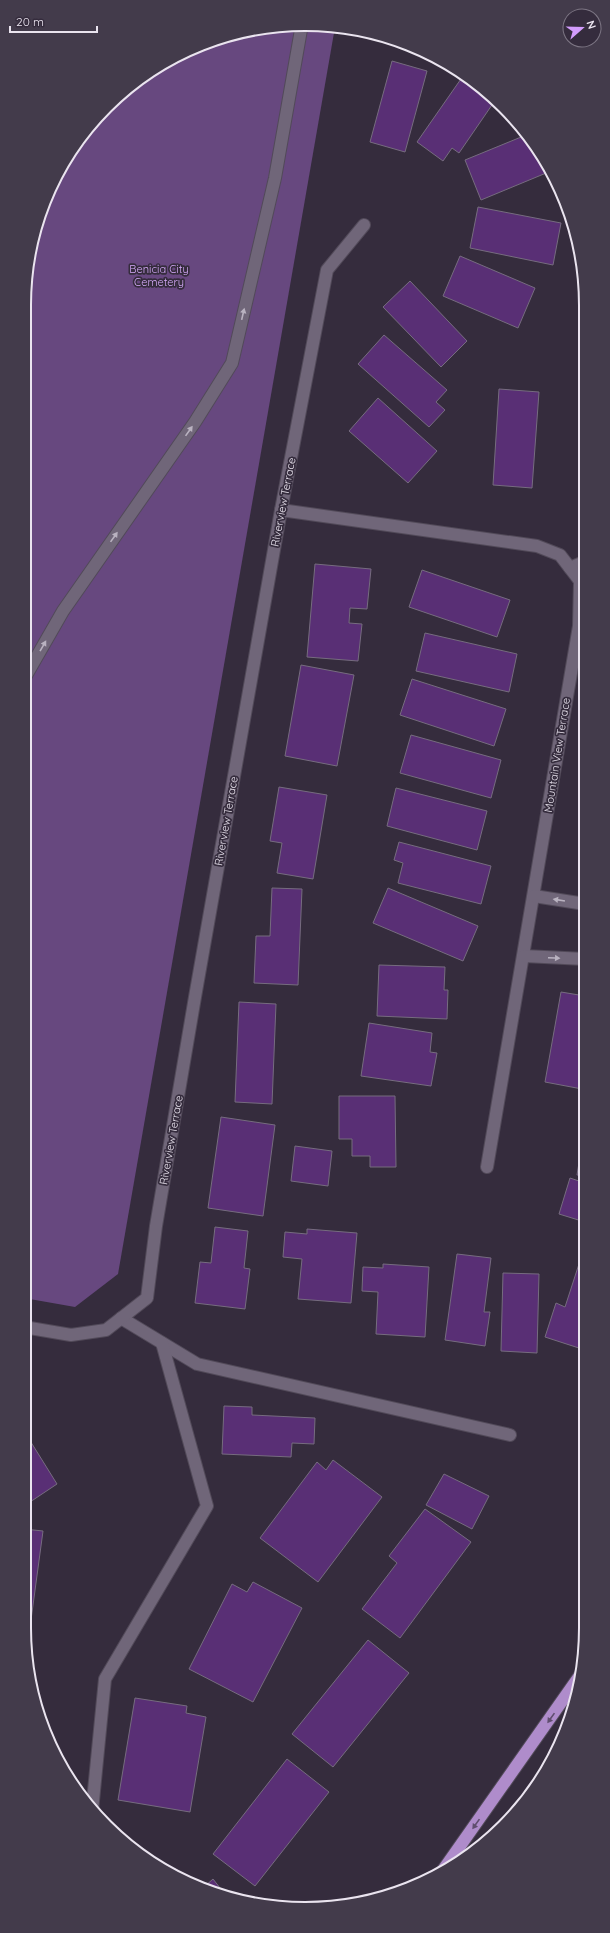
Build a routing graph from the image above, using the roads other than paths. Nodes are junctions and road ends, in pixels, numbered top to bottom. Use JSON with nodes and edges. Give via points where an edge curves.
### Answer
{"nodes":[{"id":1,"x":301,"y":31,"type":"edge"},
{"id":2,"x":364,"y":225,"type":"dead end"},
{"id":3,"x":281,"y":510,"type":"junction"},
{"id":4,"x":579,"y":564,"type":"edge"},
{"id":5,"x":570,"y":568,"type":"junction"},
{"id":6,"x":579,"y":580,"type":"edge"},
{"id":7,"x":579,"y":626,"type":"edge"},
{"id":8,"x":31,"y":668,"type":"edge"},
{"id":9,"x":534,"y":896,"type":"junction"},
{"id":10,"x":579,"y":903,"type":"edge"},
{"id":11,"x":524,"y":956,"type":"junction"},
{"id":12,"x":579,"y":959,"type":"edge"},
{"id":13,"x":488,"y":1167,"type":"dead end"},
{"id":14,"x":121,"y":1318,"type":"junction"},
{"id":15,"x":31,"y":1328,"type":"edge"},
{"id":16,"x":162,"y":1343,"type":"junction"},
{"id":17,"x":510,"y":1435,"type":"dead end"},
{"id":18,"x":573,"y":1685,"type":"edge"},
{"id":19,"x":93,"y":1801,"type":"edge"},
{"id":20,"x":450,"y":1860,"type":"edge"}],
"edges":[{"from":8,"to":1,"type":"street","one_way":true,"via":[[63,611],[196,422],[232,363],[275,178]]},
{"from":2,"to":3,"type":"street","name":"Riverview Terrace","via":[[327,270]]},
{"from":3,"to":5,"type":"street","name":"Mountain View Terrace","via":[[537,546],[560,555]]},
{"from":3,"to":14,"type":"street","name":"Riverview Terrace","via":[[156,1226],[147,1298]]},
{"from":4,"to":5,"type":"street"},
{"from":5,"to":6,"type":"street","name":"Mountain View Terrace"},
{"from":7,"to":9,"type":"street","name":"Mountain View Terrace"},
{"from":10,"to":9,"type":"street","one_way":true},
{"from":9,"to":11,"type":"street","name":"Mountain View Terrace"},
{"from":11,"to":12,"type":"street","one_way":true},
{"from":11,"to":13,"type":"street","name":"Mountain View Terrace"},
{"from":14,"to":15,"type":"street","name":"Riverview Terrace","via":[[106,1330],[71,1335]]},
{"from":14,"to":16,"type":"street"},
{"from":16,"to":17,"type":"street","via":[[197,1364]]},
{"from":16,"to":19,"type":"street","via":[[207,1506],[105,1679]]},
{"from":18,"to":20,"type":"highway","one_way":true}]}
